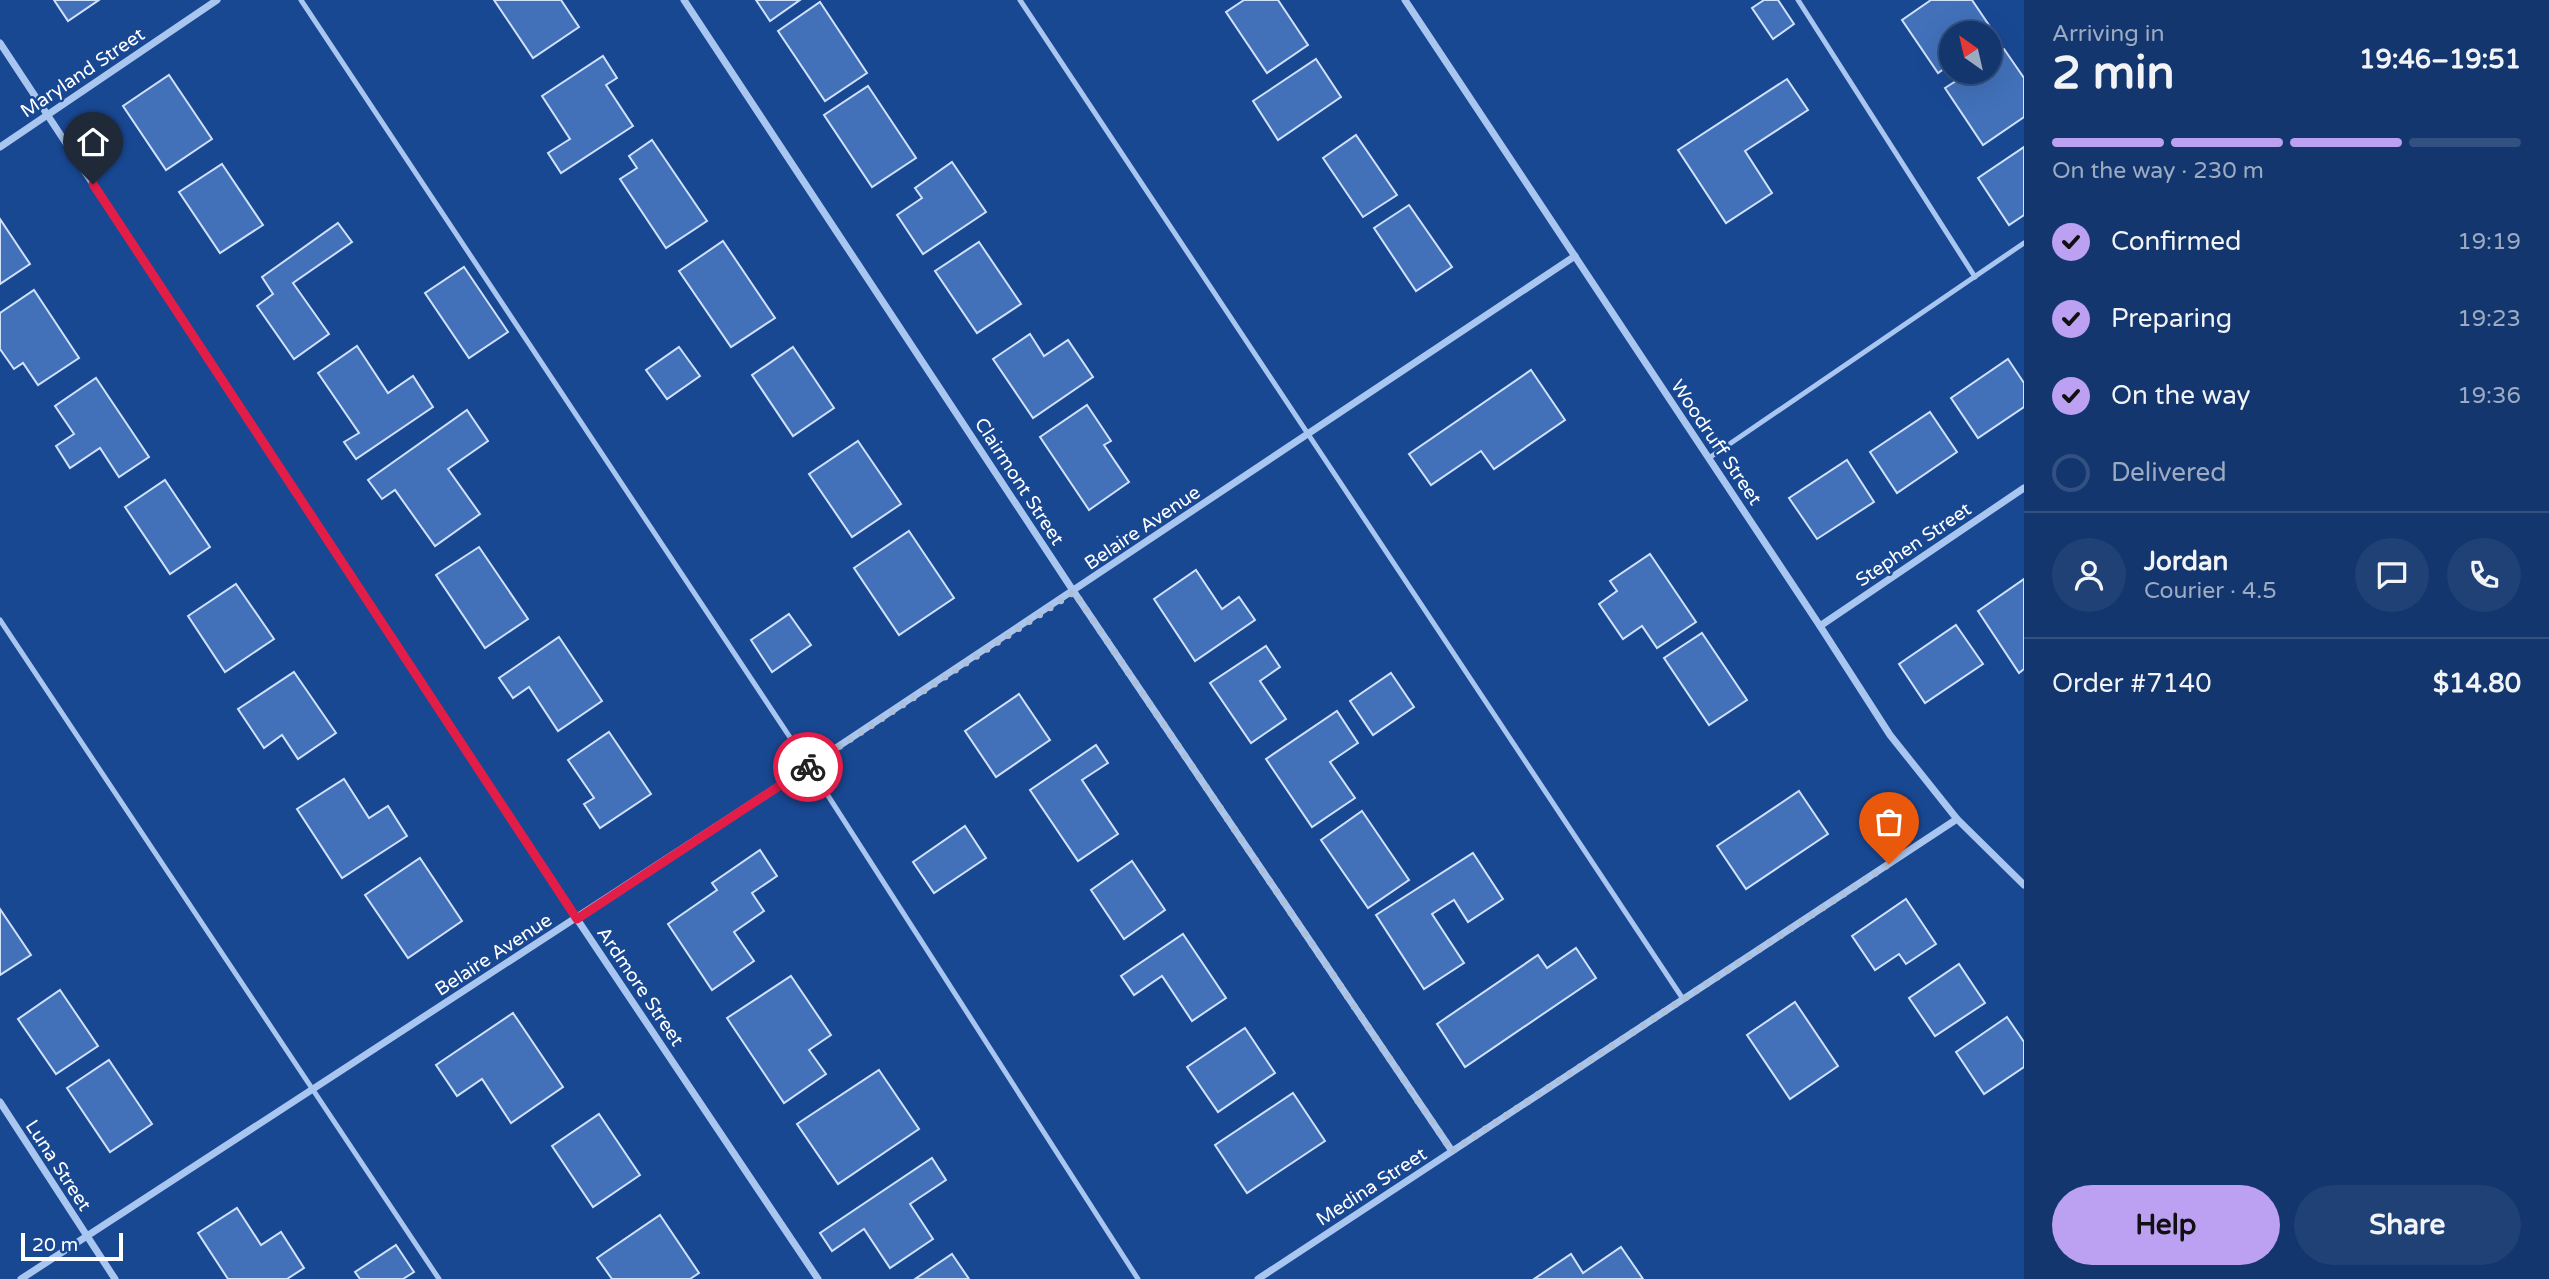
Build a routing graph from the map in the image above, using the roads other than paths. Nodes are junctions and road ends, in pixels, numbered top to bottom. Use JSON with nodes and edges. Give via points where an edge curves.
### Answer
{"nodes":[{"id":1,"x":217,"y":0,"type":"edge"},
{"id":2,"x":301,"y":0,"type":"edge"},
{"id":3,"x":684,"y":0,"type":"edge"},
{"id":4,"x":1020,"y":0,"type":"edge"},
{"id":5,"x":1405,"y":0,"type":"edge"},
{"id":6,"x":1798,"y":0,"type":"edge"},
{"id":7,"x":0,"y":43,"type":"edge"},
{"id":8,"x":47,"y":116,"type":"junction"},
{"id":9,"x":0,"y":147,"type":"edge"},
{"id":10,"x":2024,"y":243,"type":"edge"},
{"id":11,"x":1575,"y":256,"type":"junction"},
{"id":12,"x":1975,"y":277,"type":"junction"},
{"id":13,"x":1309,"y":434,"type":"junction"},
{"id":14,"x":1709,"y":458,"type":"junction"},
{"id":15,"x":2024,"y":488,"type":"edge"},
{"id":16,"x":1074,"y":592,"type":"junction"},
{"id":17,"x":0,"y":620,"type":"edge"},
{"id":18,"x":1820,"y":626,"type":"junction"},
{"id":19,"x":809,"y":766,"type":"junction"},
{"id":20,"x":1958,"y":819,"type":"junction"},
{"id":21,"x":2024,"y":885,"type":"edge"},
{"id":22,"x":577,"y":919,"type":"junction"},
{"id":23,"x":1683,"y":999,"type":"junction"},
{"id":24,"x":313,"y":1090,"type":"junction"},
{"id":25,"x":0,"y":1102,"type":"edge"},
{"id":26,"x":1452,"y":1151,"type":"junction"},
{"id":27,"x":86,"y":1236,"type":"junction"},
{"id":28,"x":21,"y":1279,"type":"edge"},
{"id":29,"x":115,"y":1279,"type":"edge"},
{"id":30,"x":439,"y":1279,"type":"edge"},
{"id":31,"x":818,"y":1279,"type":"edge"},
{"id":32,"x":1138,"y":1279,"type":"edge"},
{"id":33,"x":1258,"y":1279,"type":"edge"}],
"edges":[{"from":1,"to":8,"type":"street","name":"Maryland Street"},
{"from":2,"to":19,"type":"lane"},
{"from":3,"to":16,"type":"street","name":"Clairmont Street"},
{"from":4,"to":13,"type":"lane"},
{"from":5,"to":11,"type":"street","name":"Woodruff Street"},
{"from":6,"to":12,"type":"lane"},
{"from":7,"to":8,"type":"street","name":"Ardmore Street"},
{"from":8,"to":9,"type":"street","name":"Maryland Street"},
{"from":8,"to":22,"type":"street","name":"Ardmore Street"},
{"from":10,"to":12,"type":"lane"},
{"from":11,"to":13,"type":"street","name":"Belaire Avenue"},
{"from":11,"to":14,"type":"street","name":"Woodruff Street"},
{"from":12,"to":14,"type":"lane"},
{"from":13,"to":16,"type":"street","name":"Belaire Avenue"},
{"from":13,"to":23,"type":"lane"},
{"from":14,"to":18,"type":"street","name":"Woodruff Street"},
{"from":15,"to":18,"type":"street","name":"Stephen Street"},
{"from":16,"to":19,"type":"street","name":"Belaire Avenue"},
{"from":16,"to":26,"type":"street","name":"Clairmont Street"},
{"from":17,"to":24,"type":"lane"},
{"from":18,"to":20,"type":"street","name":"Woodruff Street","via":[[1890,735]]},
{"from":19,"to":22,"type":"street","name":"Belaire Avenue"},
{"from":19,"to":32,"type":"lane"},
{"from":20,"to":21,"type":"street","name":"Woodruff Street"},
{"from":20,"to":23,"type":"street","name":"Medina Street"},
{"from":22,"to":24,"type":"street","name":"Belaire Avenue"},
{"from":22,"to":31,"type":"street","name":"Ardmore Street"},
{"from":23,"to":26,"type":"street","name":"Medina Street"},
{"from":24,"to":27,"type":"street","name":"Belaire Avenue"},
{"from":24,"to":30,"type":"lane"},
{"from":25,"to":27,"type":"street","name":"Luna Street"},
{"from":26,"to":33,"type":"street","name":"Medina Street"},
{"from":27,"to":28,"type":"street","name":"Belaire Avenue"},
{"from":27,"to":29,"type":"street","name":"Luna Street"}]}
